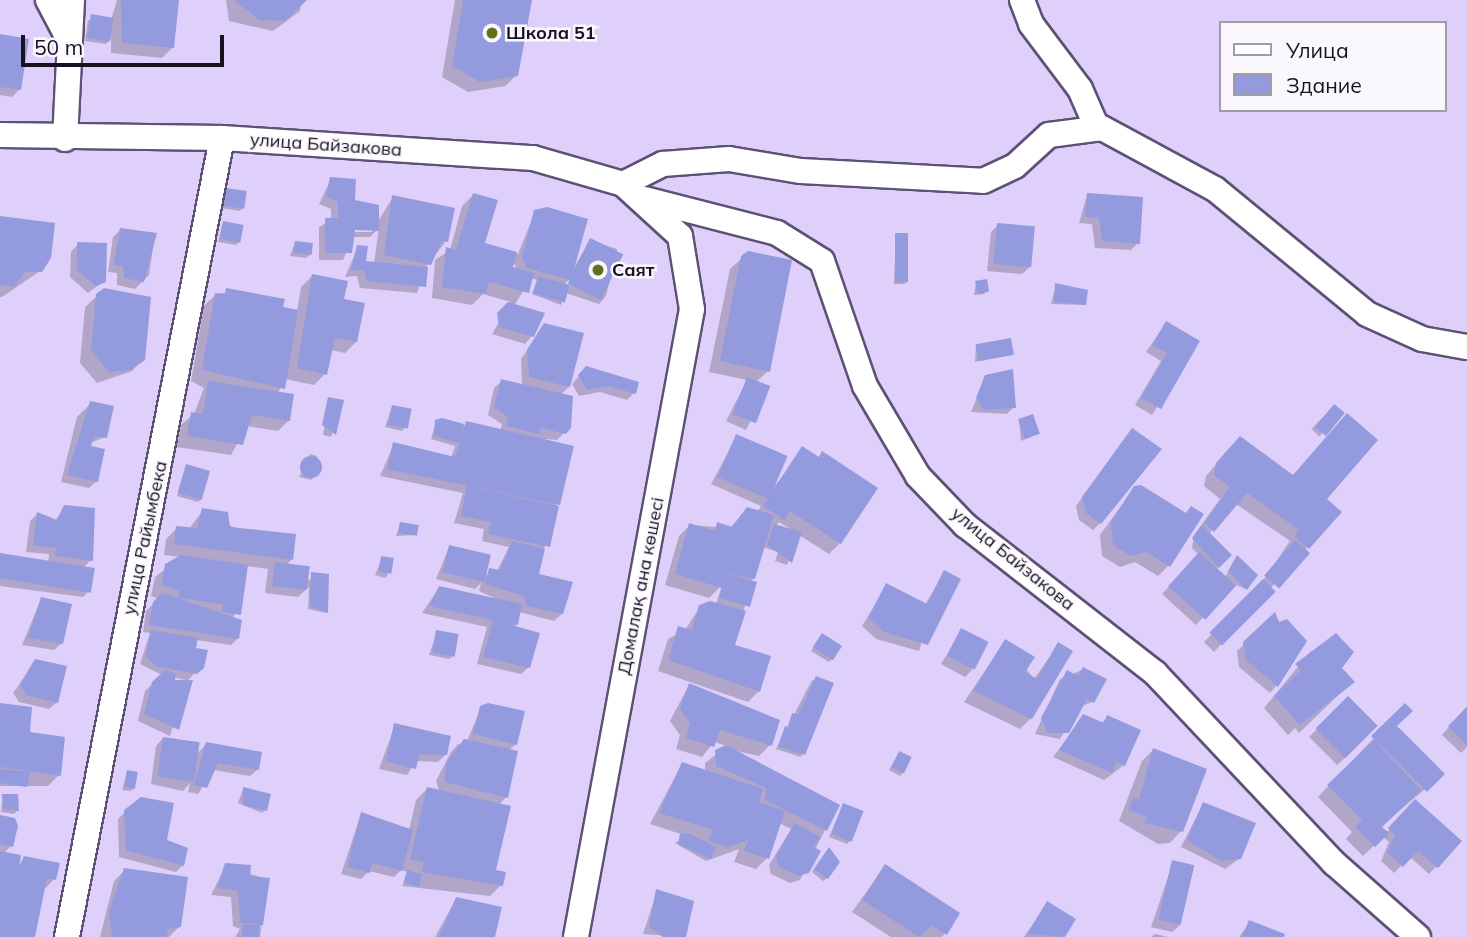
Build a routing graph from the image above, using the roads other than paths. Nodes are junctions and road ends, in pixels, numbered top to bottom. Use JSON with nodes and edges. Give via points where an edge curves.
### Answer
{"nodes":[{"id":1,"x":48,"y":0,"type":"edge"},
{"id":2,"x":72,"y":0,"type":"edge"},
{"id":3,"x":1022,"y":0,"type":"edge"},
{"id":4,"x":68,"y":38,"type":"junction"},
{"id":5,"x":1097,"y":128,"type":"junction"},
{"id":6,"x":0,"y":135,"type":"edge"},
{"id":7,"x":222,"y":138,"type":"junction"},
{"id":8,"x":65,"y":139,"type":"junction"},
{"id":9,"x":623,"y":184,"type":"junction"},
{"id":10,"x":643,"y":199,"type":"junction"},
{"id":11,"x":680,"y":236,"type":"joint"},
{"id":12,"x":1467,"y":348,"type":"edge"},
{"id":13,"x":67,"y":937,"type":"edge"},
{"id":14,"x":576,"y":937,"type":"edge"},
{"id":15,"x":1418,"y":937,"type":"edge"}],
"edges":[{"from":1,"to":4,"type":"street"},
{"from":2,"to":4,"type":"street"},
{"from":3,"to":5,"type":"street","via":[[1031,24],[1086,98]]},
{"from":4,"to":8,"type":"street"},
{"from":5,"to":9,"type":"street","via":[[1049,135],[1015,166],[983,181],[827,174],[729,159],[663,164]]},
{"from":5,"to":12,"type":"street","via":[[1122,134],[1215,189],[1367,313],[1422,339]]},
{"from":6,"to":8,"type":"street","name":"улица Байзакова"},
{"from":7,"to":8,"type":"street","name":"улица Байзакова"},
{"from":7,"to":9,"type":"street","name":"улица Байзакова","via":[[533,158]]},
{"from":7,"to":13,"type":"street","name":"улица Райымбека"},
{"from":9,"to":10,"type":"street","name":"улица Байзакова"},
{"from":10,"to":11,"type":"street","name":"улица Байзакова"},
{"from":10,"to":15,"type":"street","name":"улица Байзакова","via":[[777,233],[822,261],[865,386],[918,476],[965,525],[1155,673],[1334,863]]},
{"from":11,"to":14,"type":"street","name":"Домалақ ана көшесі","via":[[692,309]]}]}
